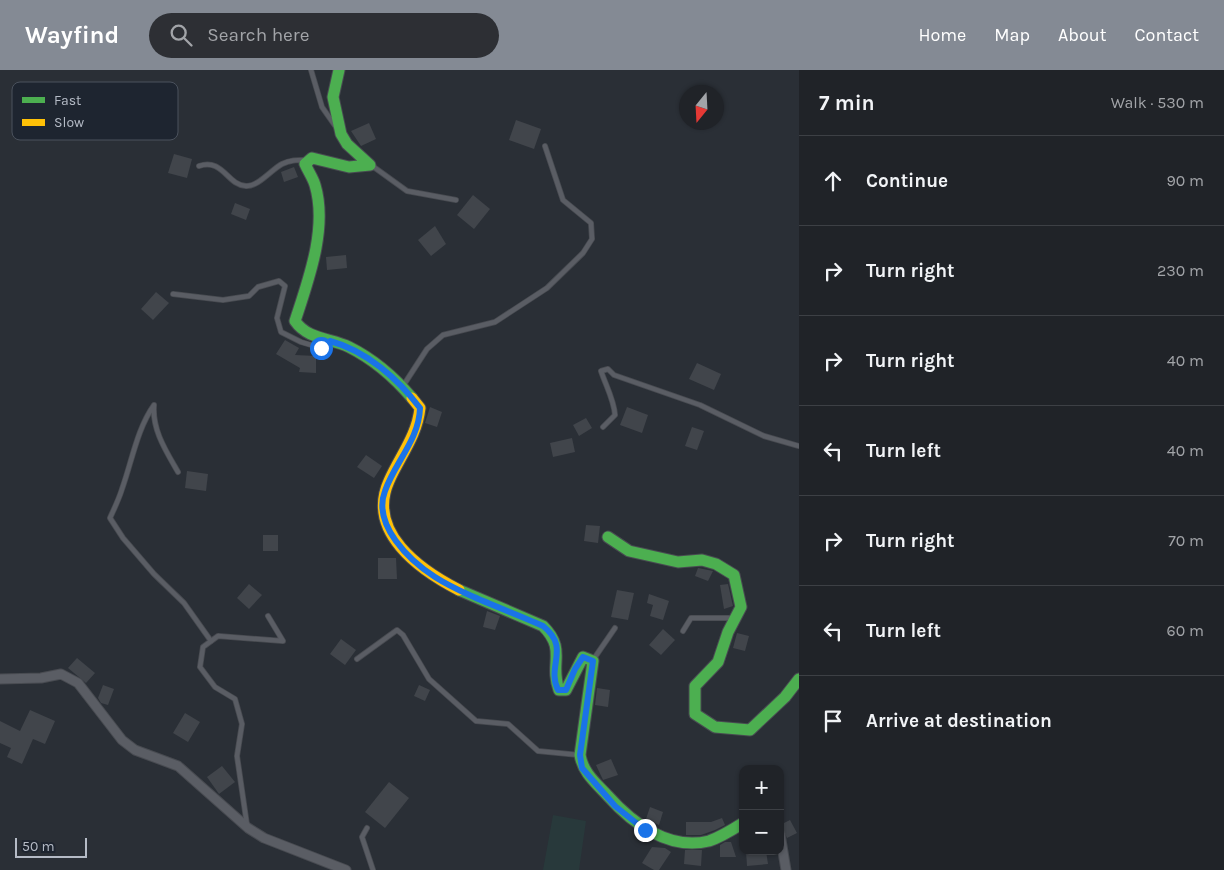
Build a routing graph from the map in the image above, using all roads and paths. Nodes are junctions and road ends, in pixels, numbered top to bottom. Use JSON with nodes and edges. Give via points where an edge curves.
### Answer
{"nodes":[{"id":1,"x":311,"y":70,"type":"edge"},
{"id":2,"x":339,"y":70,"type":"edge"},
{"id":3,"x":341,"y":134,"type":"junction"},
{"id":4,"x":545,"y":146,"type":"dead end"},
{"id":5,"x":307,"y":160,"type":"junction"},
{"id":6,"x":370,"y":165,"type":"junction"},
{"id":7,"x":199,"y":166,"type":"dead end"},
{"id":8,"x":456,"y":200,"type":"dead end"},
{"id":9,"x":173,"y":294,"type":"dead end"},
{"id":10,"x":330,"y":341,"type":"junction"},
{"id":11,"x":403,"y":386,"type":"junction"},
{"id":12,"x":603,"y":427,"type":"dead end"},
{"id":13,"x":799,"y":446,"type":"edge"},
{"id":14,"x":178,"y":472,"type":"dead end"},
{"id":15,"x":608,"y":537,"type":"dead end"},
{"id":16,"x":268,"y":616,"type":"dead end"},
{"id":17,"x":735,"y":618,"type":"junction"},
{"id":18,"x":615,"y":628,"type":"dead end"},
{"id":19,"x":683,"y":631,"type":"dead end"},
{"id":20,"x":211,"y":641,"type":"junction"},
{"id":21,"x":357,"y":659,"type":"dead end"},
{"id":22,"x":593,"y":661,"type":"junction"},
{"id":23,"x":0,"y":679,"type":"edge"},
{"id":24,"x":799,"y":679,"type":"edge"},
{"id":25,"x":580,"y":755,"type":"junction"},
{"id":26,"x":739,"y":825,"type":"edge"},
{"id":27,"x":248,"y":828,"type":"junction"},
{"id":28,"x":367,"y":828,"type":"dead end"},
{"id":29,"x":784,"y":855,"type":"edge"},
{"id":30,"x":346,"y":870,"type":"edge"},
{"id":31,"x":373,"y":870,"type":"edge"},
{"id":32,"x":786,"y":870,"type":"edge"}],
"edges":[{"from":1,"to":3,"type":"lane","via":[[322,107]]},
{"from":2,"to":3,"type":"street","via":[[333,97]]},
{"from":3,"to":6,"type":"street"},
{"from":4,"to":11,"type":"lane","via":[[564,200],[591,223],[592,239],[567,270],[495,322],[444,335],[427,349]]},
{"from":5,"to":6,"type":"street","via":[[312,158],[352,168]]},
{"from":5,"to":7,"type":"lane","via":[[280,165],[251,186],[244,186],[216,166],[208,163]]},
{"from":5,"to":10,"type":"street","via":[[305,164],[317,190],[315,247],[295,321],[299,329]]},
{"from":6,"to":8,"type":"lane","via":[[407,191]]},
{"from":9,"to":10,"type":"lane","via":[[223,300],[249,296],[258,287],[279,281],[285,286],[278,318],[281,332],[321,348]]},
{"from":10,"to":11,"type":"street","via":[[370,360]]},
{"from":11,"to":22,"type":"street","via":[[420,408],[420,421],[382,502],[386,523],[401,549],[435,577],[552,633],[557,639],[558,690],[566,690],[583,657]]},
{"from":12,"to":13,"type":"lane","via":[[615,415],[614,403],[601,371],[608,370],[614,375],[700,405],[764,436]]},
{"from":14,"to":20,"type":"lane","via":[[160,442],[154,405],[134,449],[110,518],[148,567],[184,603]]},
{"from":15,"to":17,"type":"street","via":[[629,551],[678,562],[702,560],[734,575],[740,607]]},
{"from":16,"to":20,"type":"lane","via":[[283,641],[218,636]]},
{"from":17,"to":19,"type":"lane","via":[[691,618]]},
{"from":17,"to":24,"type":"street","via":[[718,662],[695,686],[695,714],[715,727],[750,730]]},
{"from":18,"to":22,"type":"lane"},
{"from":20,"to":27,"type":"lane","via":[[203,647],[200,666],[215,687],[235,699],[242,724],[237,756]]},
{"from":21,"to":25,"type":"lane","via":[[396,630],[403,635],[429,679],[476,721],[508,724],[538,751]]},
{"from":22,"to":25,"type":"street"},
{"from":23,"to":27,"type":"street","via":[[68,676],[78,683],[122,740],[135,750],[178,766]]},
{"from":25,"to":26,"type":"street","via":[[582,768],[615,806],[645,830],[660,837],[702,842]]},
{"from":27,"to":30,"type":"street","via":[[264,838]]},
{"from":28,"to":31,"type":"lane","via":[[362,837]]},
{"from":29,"to":32,"type":"street"}]}
